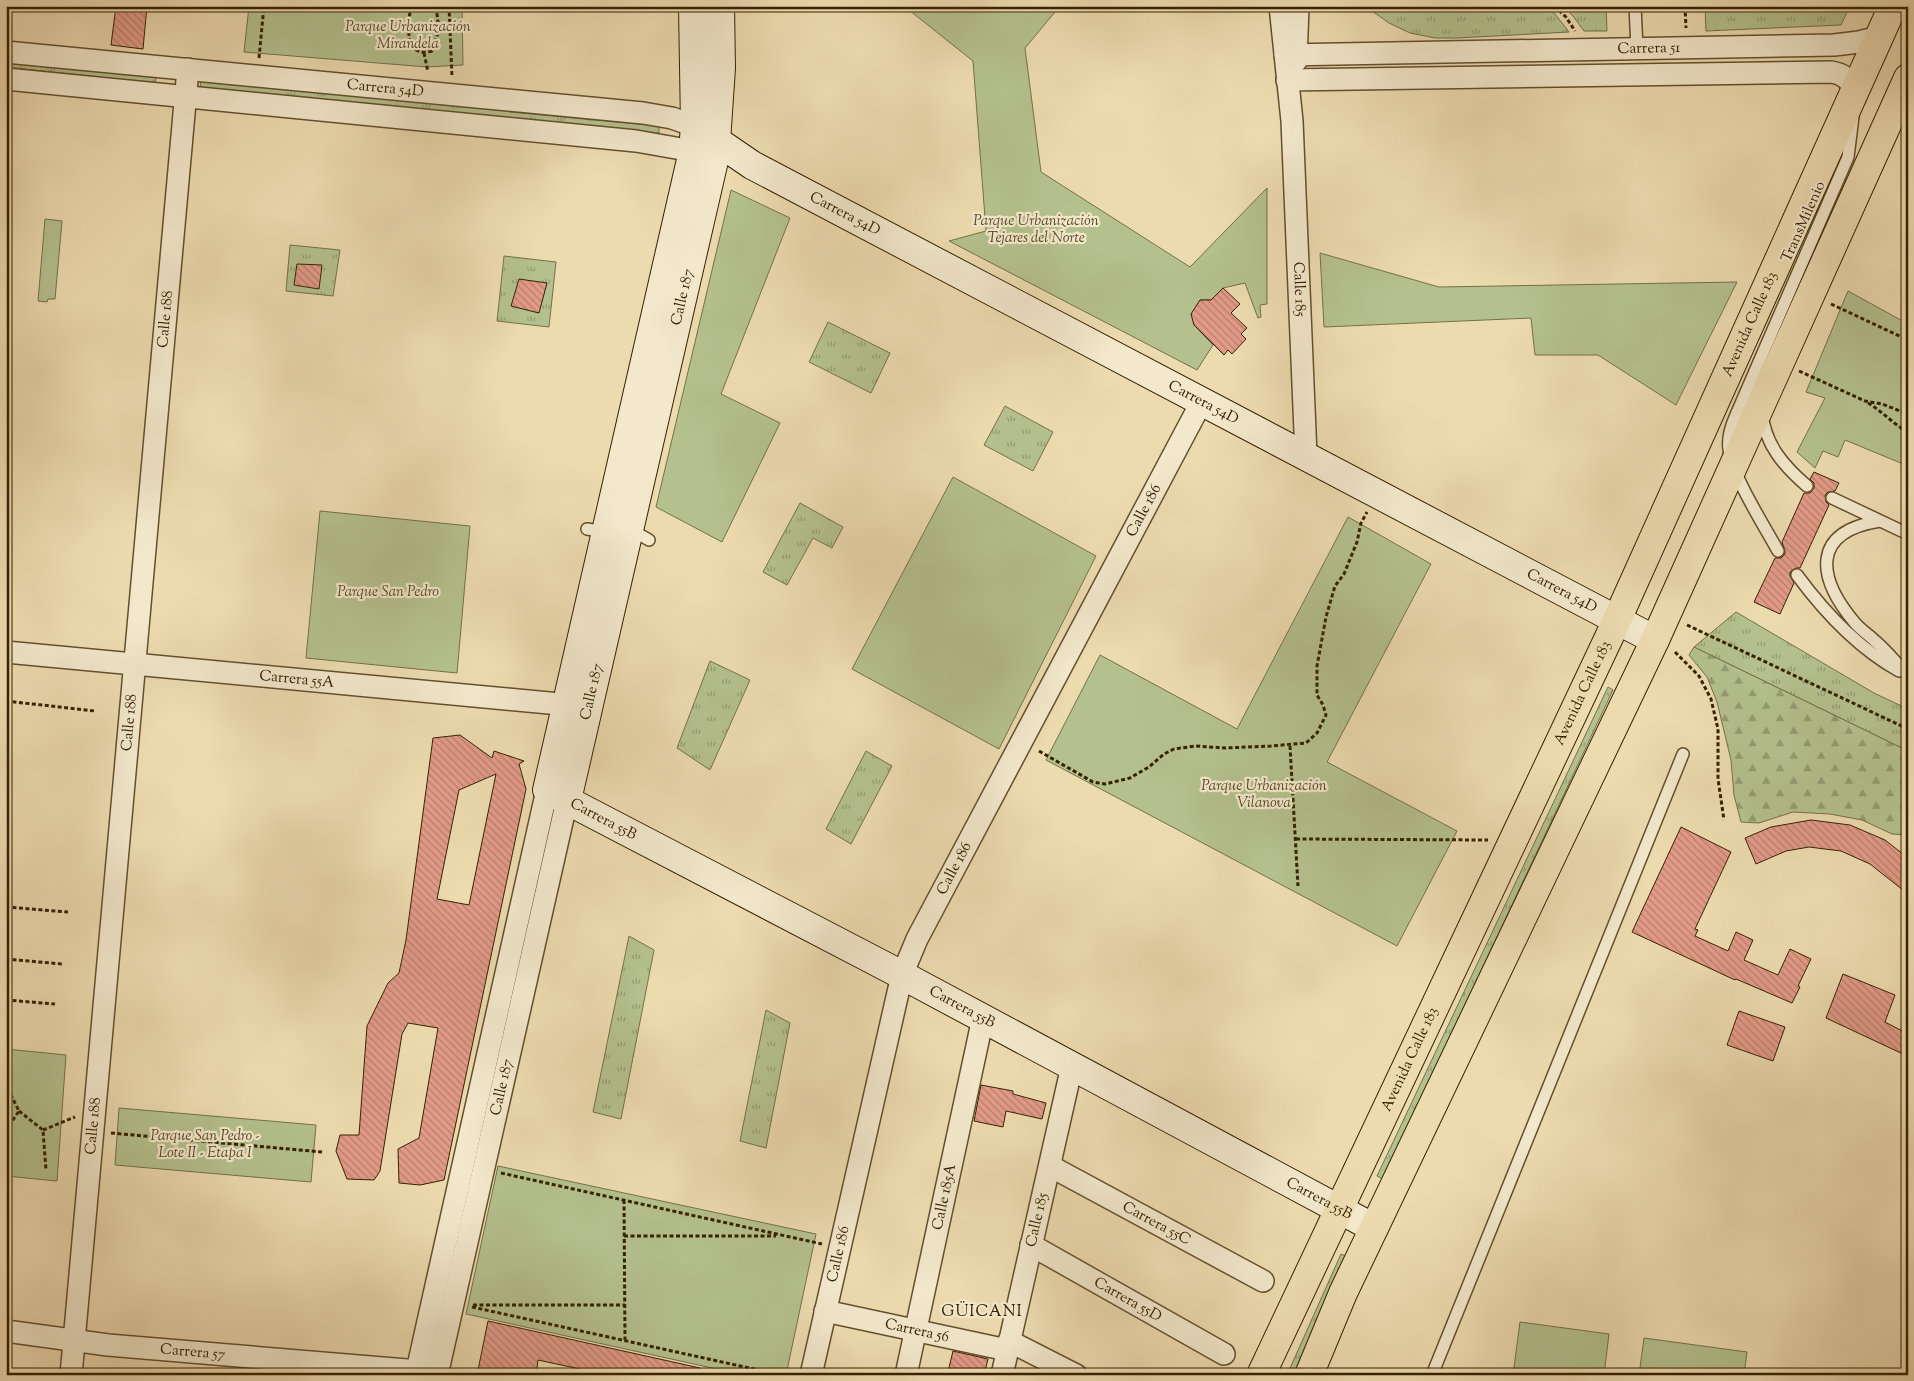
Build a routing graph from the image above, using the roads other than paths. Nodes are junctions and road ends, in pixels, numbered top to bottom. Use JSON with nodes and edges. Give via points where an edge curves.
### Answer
{"nodes":[{"id":1,"x":693,"y":6,"type":"edge"},
{"id":2,"x":720,"y":6,"type":"edge"},
{"id":3,"x":1280,"y":6,"type":"edge"},
{"id":4,"x":1298,"y":6,"type":"edge"},
{"id":5,"x":1635,"y":6,"type":"edge"},
{"id":6,"x":1893,"y":6,"type":"edge"},
{"id":7,"x":1879,"y":37,"type":"junction"},
{"id":8,"x":1637,"y":49,"type":"junction"},
{"id":9,"x":6,"y":52,"type":"edge"},
{"id":10,"x":1417,"y":52,"type":"junction"},
{"id":11,"x":1291,"y":55,"type":"junction"},
{"id":12,"x":188,"y":69,"type":"junction"},
{"id":13,"x":1414,"y":77,"type":"junction"},
{"id":14,"x":1908,"y":78,"type":"edge"},
{"id":15,"x":6,"y":79,"type":"edge"},
{"id":16,"x":1291,"y":80,"type":"junction"},
{"id":17,"x":1855,"y":91,"type":"junction"},
{"id":18,"x":185,"y":97,"type":"junction"},
{"id":19,"x":705,"y":143,"type":"junction"},
{"id":20,"x":1202,"y":401,"type":"junction"},
{"id":21,"x":1762,"y":403,"type":"junction"},
{"id":22,"x":1306,"y":456,"type":"junction"},
{"id":23,"x":1733,"y":467,"type":"junction"},
{"id":24,"x":1807,"y":486,"type":"dead end"},
{"id":25,"x":1832,"y":498,"type":"dead end"},
{"id":26,"x":1880,"y":521,"type":"junction"},
{"id":27,"x":1896,"y":529,"type":"junction"},
{"id":28,"x":1908,"y":534,"type":"edge"},
{"id":29,"x":1908,"y":546,"type":"edge"},
{"id":30,"x":1778,"y":552,"type":"dead end"},
{"id":31,"x":1797,"y":575,"type":"dead end"},
{"id":32,"x":1617,"y":620,"type":"junction"},
{"id":33,"x":1655,"y":640,"type":"junction"},
{"id":34,"x":6,"y":652,"type":"edge"},
{"id":35,"x":134,"y":664,"type":"junction"},
{"id":36,"x":1908,"y":675,"type":"edge"},
{"id":37,"x":578,"y":705,"type":"junction"},
{"id":38,"x":1683,"y":754,"type":"dead end"},
{"id":39,"x":557,"y":795,"type":"junction"},
{"id":40,"x":902,"y":975,"type":"junction"},
{"id":41,"x":983,"y":1018,"type":"junction"},
{"id":42,"x":1072,"y":1066,"type":"junction"},
{"id":43,"x":1050,"y":1166,"type":"junction"},
{"id":44,"x":1339,"y":1209,"type":"junction"},
{"id":45,"x":1374,"y":1228,"type":"junction"},
{"id":46,"x":1031,"y":1245,"type":"junction"},
{"id":47,"x":1263,"y":1281,"type":"dead end"},
{"id":48,"x":825,"y":1311,"type":"junction"},
{"id":49,"x":916,"y":1330,"type":"junction"},
{"id":50,"x":6,"y":1331,"type":"edge"},
{"id":51,"x":74,"y":1340,"type":"junction"},
{"id":52,"x":1008,"y":1346,"type":"junction"},
{"id":53,"x":1224,"y":1354,"type":"dead end"},
{"id":54,"x":427,"y":1373,"type":"edge"},
{"id":55,"x":71,"y":1375,"type":"edge"},
{"id":56,"x":811,"y":1375,"type":"edge"},
{"id":57,"x":906,"y":1375,"type":"edge"},
{"id":58,"x":1002,"y":1375,"type":"edge"},
{"id":59,"x":1076,"y":1375,"type":"edge"},
{"id":60,"x":1261,"y":1375,"type":"edge"},
{"id":61,"x":1309,"y":1375,"type":"edge"},
{"id":62,"x":1432,"y":1375,"type":"edge"}],
"edges":[{"from":1,"to":19,"type":"street","name":"Calle 187"},
{"from":2,"to":19,"type":"street","name":"Calle 187","via":[[721,68]]},
{"from":3,"to":11,"type":"street","name":"Calle 185"},
{"from":4,"to":11,"type":"street","name":"Calle 185"},
{"from":5,"to":8,"type":"lane"},
{"from":6,"to":7,"type":"main road","name":"Avenida Calle 183"},
{"from":7,"to":8,"type":"street","name":"Carrera 51","via":[[1834,45]]},
{"from":7,"to":17,"type":"main road","name":"Avenida Calle 183"},
{"from":8,"to":10,"type":"street","name":"Carrera 51"},
{"from":9,"to":12,"type":"street","name":"Carrera 54D"},
{"from":10,"to":11,"type":"street","name":"Carrera 51"},
{"from":10,"to":13,"type":"street","via":[[1413,59]]},
{"from":11,"to":16,"type":"street","name":"Calle 185"},
{"from":12,"to":18,"type":"street","name":"Calle 188"},
{"from":12,"to":19,"type":"street","name":"Carrera 54D","via":[[643,113],[672,118]]},
{"from":13,"to":16,"type":"street","name":"Carrera 51"},
{"from":13,"to":17,"type":"street","name":"Carrera 51","via":[[1830,72],[1844,76]]},
{"from":14,"to":21,"type":"main road"},
{"from":15,"to":18,"type":"street","name":"Carrera 54D"},
{"from":16,"to":22,"type":"street","name":"Calle 185"},
{"from":17,"to":23,"type":"lane","name":"TransMilenio","via":[[1848,158],[1730,428],[1728,450]]},
{"from":17,"to":32,"type":"main road","name":"Avenida Calle 183"},
{"from":18,"to":19,"type":"street","name":"Carrera 54D","via":[[636,141]]},
{"from":18,"to":35,"type":"street","name":"Calle 188"},
{"from":19,"to":20,"type":"street","name":"Carrera 54D","via":[[752,164]]},
{"from":19,"to":37,"type":"street","name":"Calle 187"},
{"from":20,"to":22,"type":"street","name":"Carrera 54D"},
{"from":20,"to":40,"type":"street","name":"Calle 186","via":[[917,939]]},
{"from":21,"to":23,"type":"main road"},
{"from":21,"to":24,"type":"lane","via":[[1771,445],[1777,456]]},
{"from":22,"to":32,"type":"street","name":"Carrera 54D"},
{"from":23,"to":30,"type":"lane","name":"TransMilenio"},
{"from":23,"to":33,"type":"main road"},
{"from":25,"to":26,"type":"lane"},
{"from":26,"to":27,"type":"lane"},
{"from":26,"to":36,"type":"lane","via":[[1858,525],[1834,541],[1829,549],[1828,577],[1854,622]]},
{"from":27,"to":28,"type":"lane"},
{"from":27,"to":29,"type":"lane"},
{"from":31,"to":36,"type":"lane","via":[[1854,640]]},
{"from":32,"to":33,"type":"street","name":"Carrera 54D"},
{"from":32,"to":44,"type":"main road","name":"Avenida Calle 183"},
{"from":33,"to":45,"type":"main road"},
{"from":34,"to":35,"type":"street","name":"Carrera 55A"},
{"from":35,"to":37,"type":"street","name":"Carrera 55A"},
{"from":35,"to":51,"type":"street","name":"Calle 188"},
{"from":37,"to":39,"type":"street","name":"Calle 187"},
{"from":38,"to":62,"type":"lane"},
{"from":39,"to":40,"type":"street","name":"Carrera 55B"},
{"from":39,"to":54,"type":"street","name":"Calle 187"},
{"from":40,"to":41,"type":"street","name":"Carrera 55B"},
{"from":40,"to":48,"type":"street","name":"Calle 186"},
{"from":41,"to":42,"type":"street","name":"Carrera 55B"},
{"from":41,"to":49,"type":"street","name":"Calle 185A"},
{"from":42,"to":43,"type":"street","name":"Calle 185"},
{"from":42,"to":44,"type":"street","name":"Carrera 55B"},
{"from":43,"to":46,"type":"street","name":"Calle 185"},
{"from":43,"to":47,"type":"street","name":"Carrera 55C"},
{"from":44,"to":45,"type":"street","name":"Carrera 55B"},
{"from":44,"to":60,"type":"main road","name":"Avenida Calle 183"},
{"from":45,"to":61,"type":"main road"},
{"from":46,"to":52,"type":"street","name":"Calle 185"},
{"from":46,"to":53,"type":"street","name":"Carrera 55D"},
{"from":48,"to":49,"type":"street","name":"Carrera 56"},
{"from":48,"to":56,"type":"street","name":"Calle 186"},
{"from":49,"to":52,"type":"street","name":"Carrera 56"},
{"from":49,"to":57,"type":"street","name":"Calle 185A"},
{"from":50,"to":51,"type":"street","name":"Carrera 57"},
{"from":51,"to":54,"type":"street","name":"Carrera 57"},
{"from":51,"to":55,"type":"street","name":"Calle 188"},
{"from":52,"to":58,"type":"street","name":"Calle 185"},
{"from":52,"to":59,"type":"street","name":"Carrera 56"}]}
